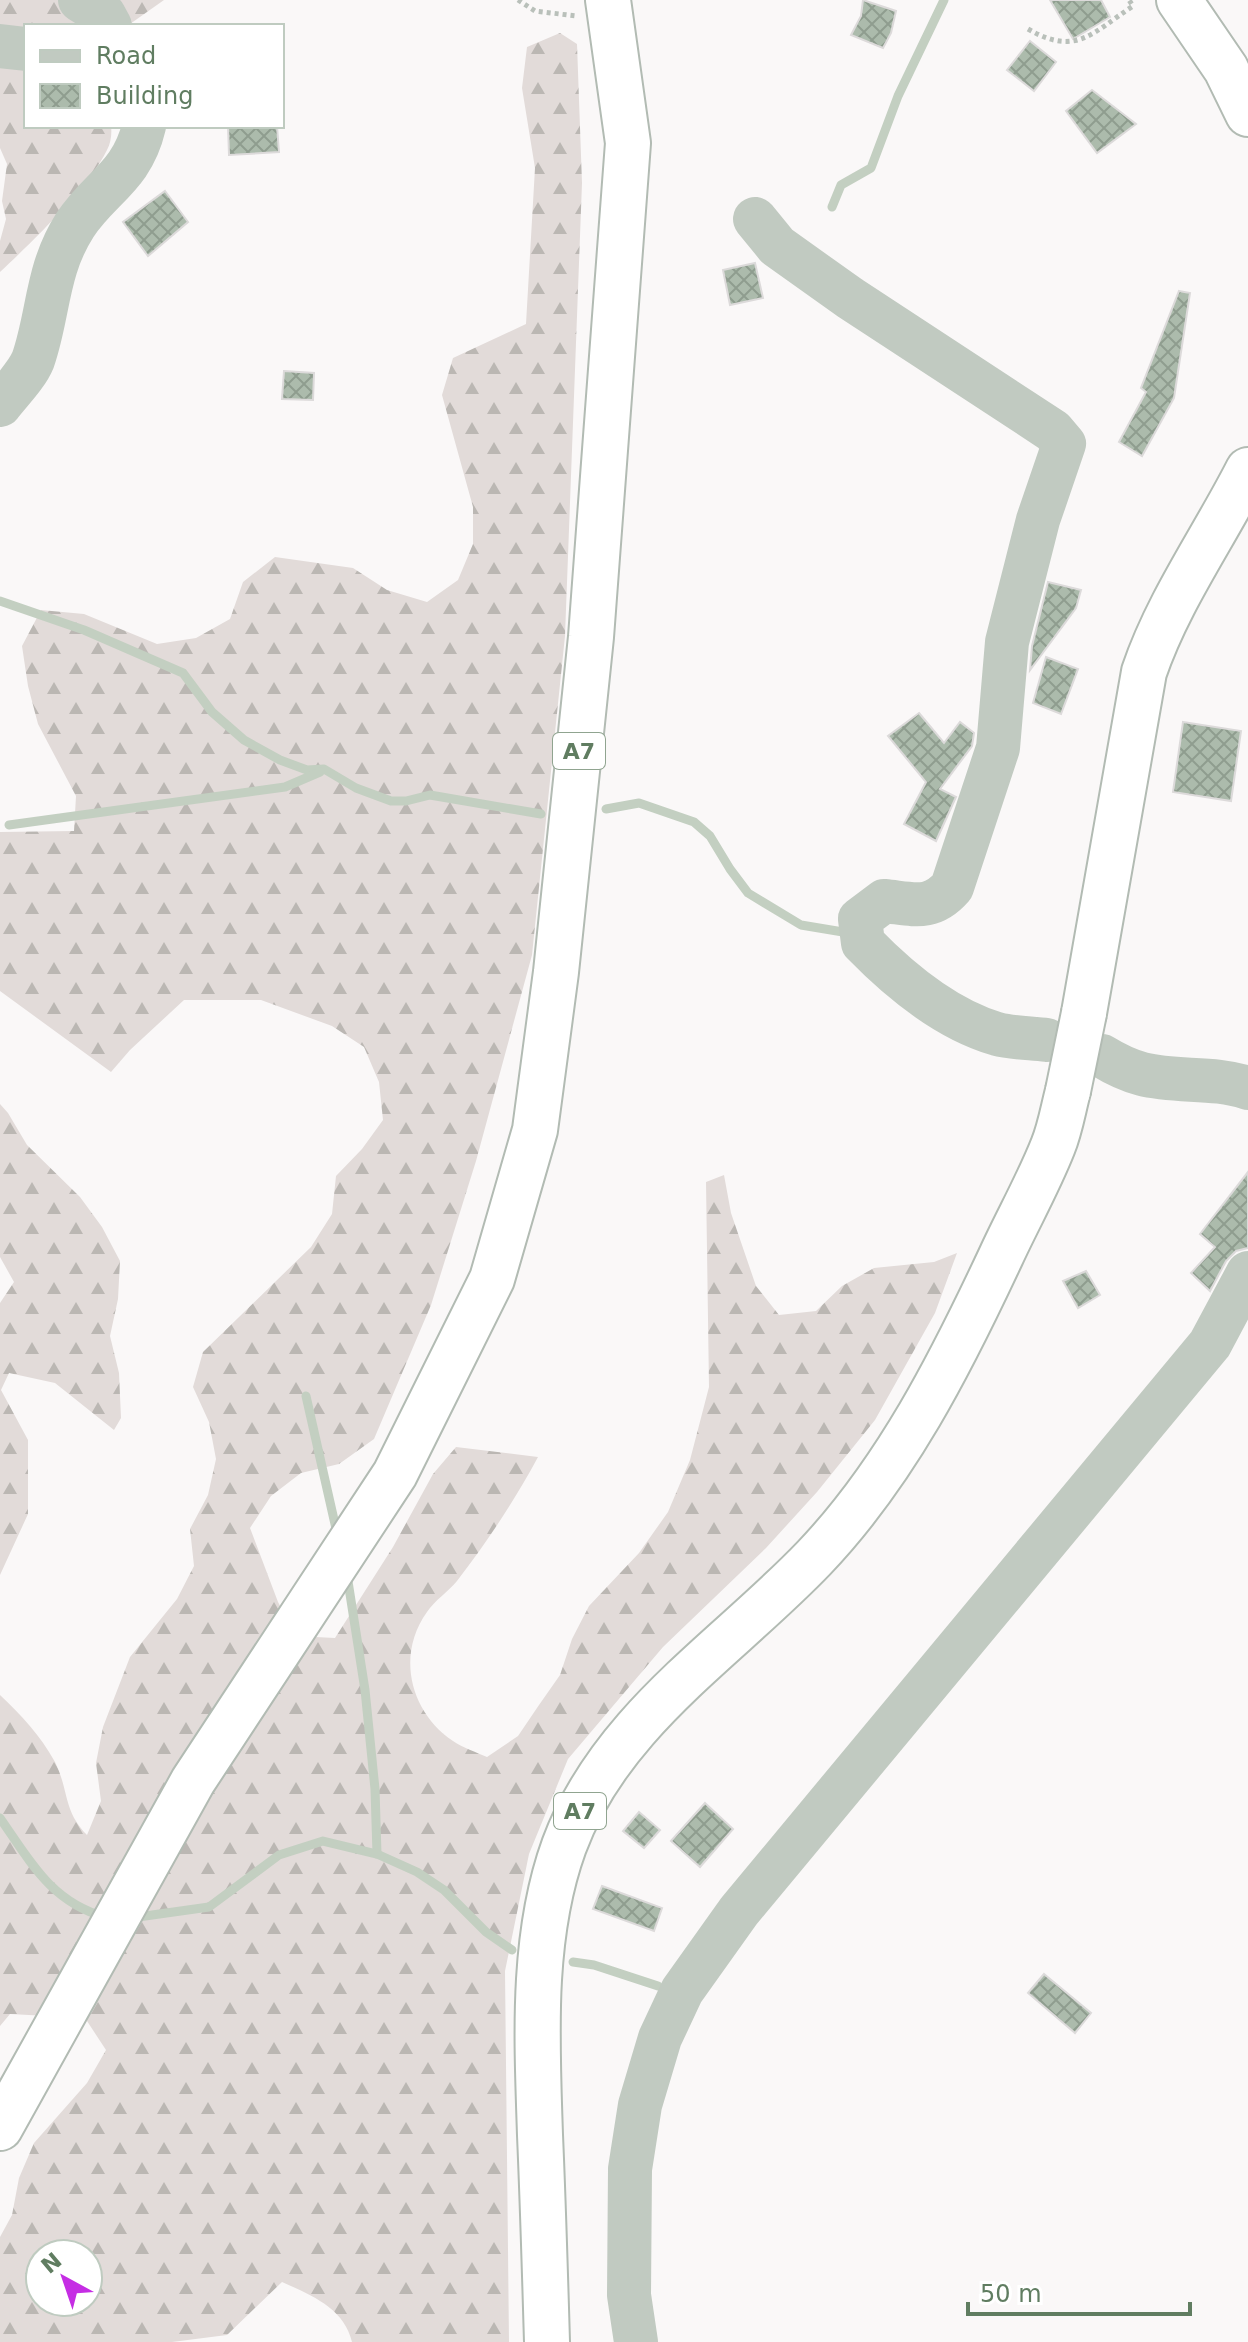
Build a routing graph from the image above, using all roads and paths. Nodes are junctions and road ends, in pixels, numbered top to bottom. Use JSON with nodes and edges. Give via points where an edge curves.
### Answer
{"nodes":[{"id":1,"x":80,"y":0,"type":"edge"},
{"id":2,"x":518,"y":0,"type":"edge"},
{"id":3,"x":1129,"y":0,"type":"edge"},
{"id":4,"x":1179,"y":0,"type":"edge"},
{"id":5,"x":592,"y":8,"type":"edge"},
{"id":6,"x":109,"y":24,"type":"edge"},
{"id":7,"x":1028,"y":29,"type":"dead end"},
{"id":8,"x":0,"y":46,"type":"edge"},
{"id":9,"x":24,"y":49,"type":"edge"},
{"id":10,"x":1248,"y":114,"type":"edge"},
{"id":11,"x":120,"y":128,"type":"edge"},
{"id":12,"x":144,"y":128,"type":"edge"},
{"id":13,"x":119,"y":176,"type":"junction"},
{"id":14,"x":755,"y":219,"type":"dead end"},
{"id":15,"x":0,"y":405,"type":"edge"},
{"id":16,"x":1248,"y":470,"type":"edge"},
{"id":17,"x":1047,"y":1040,"type":"dead end"},
{"id":18,"x":1102,"y":1056,"type":"dead end"},
{"id":19,"x":1248,"y":1088,"type":"edge"},
{"id":20,"x":1248,"y":1273,"type":"edge"},
{"id":21,"x":0,"y":2128,"type":"edge"},
{"id":22,"x":547,"y":2342,"type":"edge"},
{"id":23,"x":636,"y":2342,"type":"edge"}],
"edges":[{"from":1,"to":6,"type":"street"},
{"from":2,"to":5,"type":"path","via":[[535,11]]},
{"from":3,"to":7,"type":"path","via":[[1133,6],[1080,42],[1046,40]]},
{"from":4,"to":10,"type":"highway","via":[[1226,69]]},
{"from":5,"to":21,"type":"highway","number":"A7","via":[[628,143],[591,637],[535,1130],[492,1279],[395,1474],[193,1781]]},
{"from":8,"to":9,"type":"street"},
{"from":11,"to":13,"type":"street"},
{"from":12,"to":13,"type":"street","via":[[139,149]]},
{"from":13,"to":15,"type":"street","via":[[75,225],[52,273],[32,362]]},
{"from":14,"to":17,"type":"street","via":[[777,246],[1053,431],[1064,444],[1007,642],[998,748],[952,887],[927,905],[884,901],[860,919],[863,943],[944,1009],[998,1034]]},
{"from":16,"to":22,"type":"highway","number":"A7","bridge":true,"via":[[1150,652],[1084,1013],[1054,1143],[965,1328],[874,1485],[815,1557],[632,1732],[591,1789],[564,1847],[549,1903],[539,2001]]},
{"from":18,"to":19,"type":"street","via":[[1144,1075]]},
{"from":20,"to":23,"type":"street","via":[[1210,1344],[739,1911],[682,1991],[660,2038],[640,2105],[630,2169],[629,2295]]}]}
